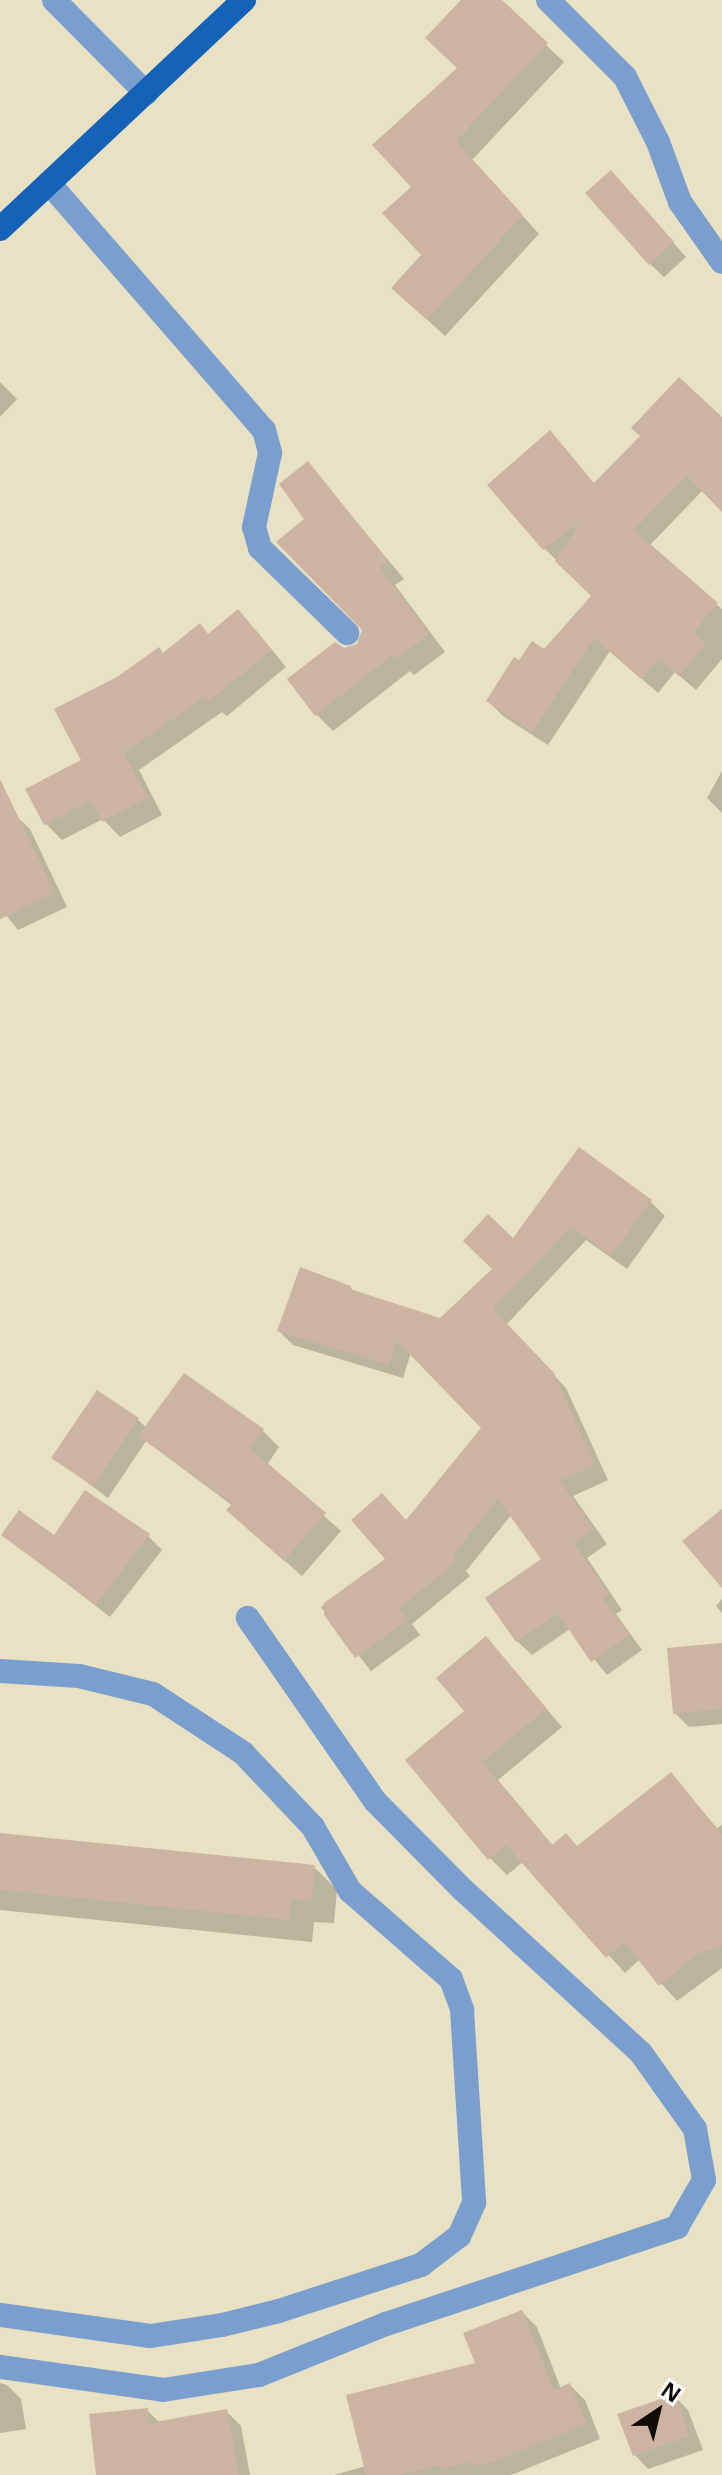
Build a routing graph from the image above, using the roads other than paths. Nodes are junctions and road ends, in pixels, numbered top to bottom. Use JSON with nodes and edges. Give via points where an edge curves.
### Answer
{"nodes":[{"id":1,"x":54,"y":0,"type":"edge"},
{"id":2,"x":244,"y":0,"type":"edge"},
{"id":3,"x":548,"y":0,"type":"edge"},
{"id":4,"x":146,"y":93,"type":"junction"},
{"id":5,"x":49,"y":183,"type":"junction"},
{"id":6,"x":0,"y":229,"type":"edge"},
{"id":7,"x":722,"y":262,"type":"edge"},
{"id":8,"x":347,"y":633,"type":"dead end"},
{"id":9,"x":248,"y":1618,"type":"dead end"},
{"id":10,"x":0,"y":1671,"type":"edge"},
{"id":11,"x":0,"y":2315,"type":"edge"},
{"id":12,"x":0,"y":2367,"type":"edge"}],
"edges":[{"from":1,"to":4,"type":"street"},
{"from":2,"to":4,"type":"main road"},
{"from":3,"to":7,"type":"street","via":[[625,77],[658,142],[680,202]]},
{"from":4,"to":5,"type":"main road"},
{"from":5,"to":6,"type":"main road"},
{"from":5,"to":8,"type":"street","via":[[264,430],[270,453],[254,527],[260,548]]},
{"from":9,"to":12,"type":"street","via":[[375,1801],[463,1890],[641,2053],[695,2129],[704,2180],[677,2227],[386,2324],[259,2375],[163,2390]]},
{"from":10,"to":11,"type":"street","via":[[79,1676],[153,1694],[243,1753],[313,1827],[350,1891],[451,1979],[462,2010],[474,2203],[459,2236],[421,2265],[222,2325],[150,2336]]}]}
